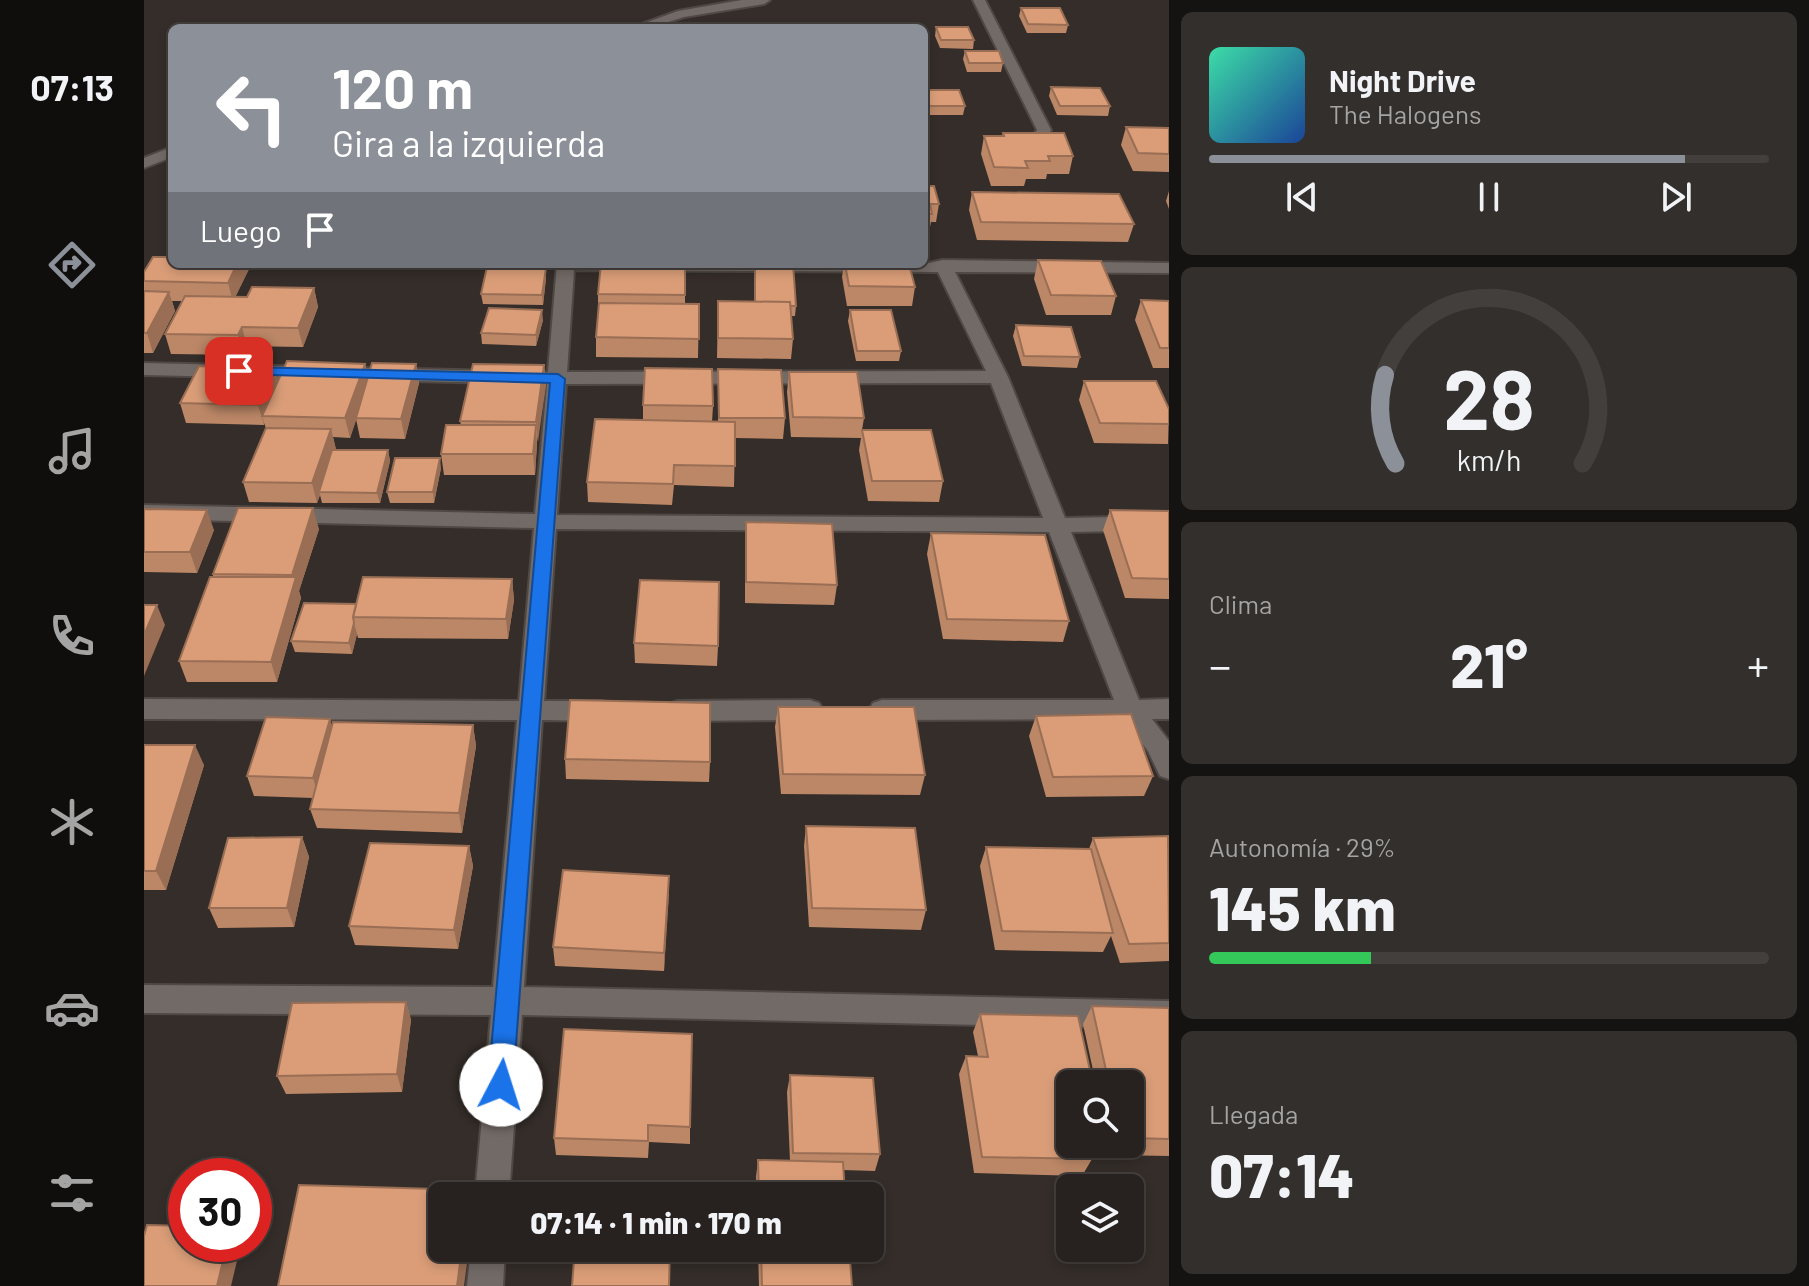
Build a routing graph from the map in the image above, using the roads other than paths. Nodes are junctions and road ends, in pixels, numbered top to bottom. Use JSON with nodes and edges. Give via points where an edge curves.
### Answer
{"nodes":[{"id":1,"x":764,"y":0,"type":"edge"},
{"id":2,"x":979,"y":0,"type":"edge"},
{"id":3,"x":650,"y":24,"type":"edge"},
{"id":4,"x":719,"y":24,"type":"edge"},
{"id":5,"x":723,"y":24,"type":"edge"},
{"id":6,"x":996,"y":150,"type":"edge"},
{"id":7,"x":168,"y":154,"type":"edge"},
{"id":8,"x":144,"y":163,"type":"edge"},
{"id":9,"x":928,"y":265,"type":"edge"},
{"id":10,"x":943,"y":265,"type":"junction"},
{"id":11,"x":566,"y":268,"type":"edge"},
{"id":12,"x":1169,"y":268,"type":"edge"},
{"id":13,"x":144,"y":369,"type":"edge"},
{"id":14,"x":998,"y":377,"type":"junction"},
{"id":15,"x":558,"y":379,"type":"junction"},
{"id":16,"x":144,"y":512,"type":"edge"},
{"id":17,"x":546,"y":522,"type":"junction"},
{"id":18,"x":1169,"y":523,"type":"edge"},
{"id":19,"x":1056,"y":526,"type":"junction"},
{"id":20,"x":144,"y":709,"type":"edge"},
{"id":21,"x":1130,"y":709,"type":"junction"},
{"id":22,"x":1169,"y":709,"type":"edge"},
{"id":23,"x":830,"y":710,"type":"edge"},
{"id":24,"x":862,"y":710,"type":"edge"},
{"id":25,"x":531,"y":711,"type":"junction"},
{"id":26,"x":625,"y":711,"type":"edge"},
{"id":27,"x":657,"y":711,"type":"edge"},
{"id":28,"x":1169,"y":769,"type":"edge"},
{"id":29,"x":144,"y":999,"type":"edge"},
{"id":30,"x":507,"y":1001,"type":"junction"},
{"id":31,"x":1169,"y":1015,"type":"edge"},
{"id":32,"x":493,"y":1182,"type":"edge"},
{"id":33,"x":487,"y":1262,"type":"edge"},
{"id":34,"x":485,"y":1286,"type":"edge"}],
"edges":[{"from":1,"to":5,"type":"street","via":[[725,7]]},
{"from":2,"to":6,"type":"street","via":[[1044,130],[1025,147]]},
{"from":3,"to":4,"type":"street","via":[[682,14]]},
{"from":7,"to":8,"type":"street"},
{"from":9,"to":10,"type":"street"},
{"from":10,"to":12,"type":"street"},
{"from":10,"to":14,"type":"street"},
{"from":11,"to":15,"type":"street"},
{"from":13,"to":15,"type":"street"},
{"from":14,"to":15,"type":"street"},
{"from":14,"to":19,"type":"street"},
{"from":15,"to":17,"type":"street"},
{"from":16,"to":17,"type":"street"},
{"from":17,"to":19,"type":"street"},
{"from":17,"to":25,"type":"street"},
{"from":18,"to":19,"type":"street"},
{"from":19,"to":21,"type":"street"},
{"from":20,"to":25,"type":"street"},
{"from":21,"to":22,"type":"street"},
{"from":21,"to":24,"type":"street"},
{"from":21,"to":28,"type":"street","via":[[1159,746]]},
{"from":23,"to":27,"type":"street"},
{"from":25,"to":26,"type":"street"},
{"from":25,"to":30,"type":"street"},
{"from":29,"to":30,"type":"street"},
{"from":30,"to":31,"type":"street"},
{"from":30,"to":32,"type":"street"},
{"from":33,"to":34,"type":"street"}]}
